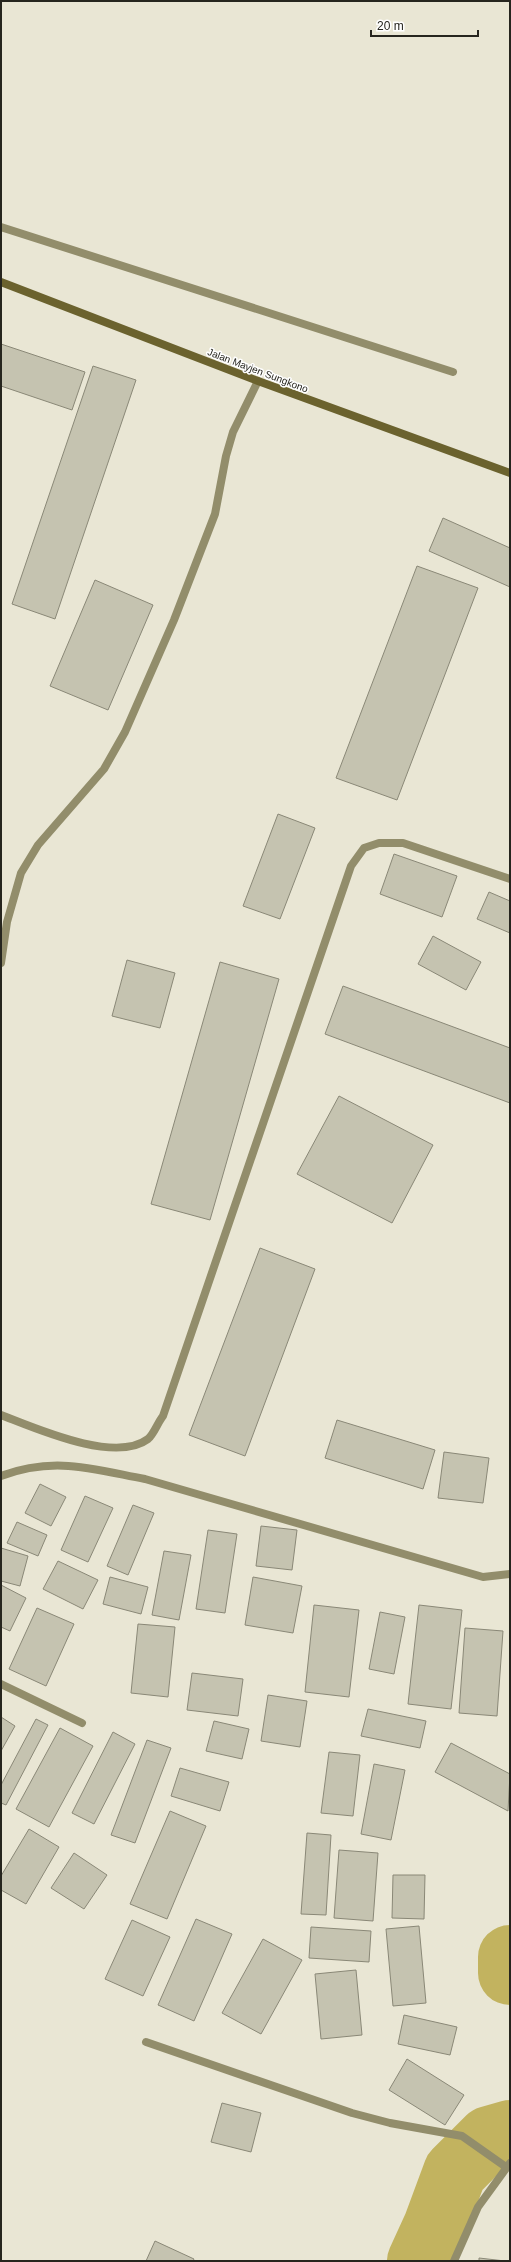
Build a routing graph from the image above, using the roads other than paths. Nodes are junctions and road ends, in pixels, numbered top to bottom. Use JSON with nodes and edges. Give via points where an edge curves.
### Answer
{"nodes":[{"id":1,"x":1,"y":227,"type":"edge"},
{"id":2,"x":1,"y":282,"type":"edge"},
{"id":3,"x":453,"y":372,"type":"dead end"},
{"id":4,"x":258,"y":382,"type":"junction"},
{"id":5,"x":510,"y":473,"type":"edge"},
{"id":6,"x":510,"y":879,"type":"edge"},
{"id":7,"x":1,"y":963,"type":"edge"},
{"id":8,"x":1,"y":1415,"type":"edge"},
{"id":9,"x":1,"y":1476,"type":"edge"},
{"id":10,"x":510,"y":1574,"type":"edge"},
{"id":11,"x":1,"y":1684,"type":"edge"},
{"id":12,"x":82,"y":1723,"type":"dead end"},
{"id":13,"x":146,"y":2042,"type":"dead end"},
{"id":14,"x":506,"y":2164,"type":"edge"},
{"id":15,"x":454,"y":2261,"type":"edge"}],
"edges":[{"from":1,"to":3,"type":"street"},
{"from":2,"to":4,"type":"main road","name":"Jalan Mayjen Sungkono"},
{"from":4,"to":5,"type":"main road","name":"Jalan Mayjen Sungkono"},
{"from":4,"to":7,"type":"street","via":[[233,432],[216,514],[174,620],[125,732],[104,769],[38,845],[21,873],[7,922]]},
{"from":6,"to":8,"type":"street","via":[[403,843],[379,843],[364,848],[351,866],[163,1416],[148,1439],[124,1448],[95,1446],[43,1431]]},
{"from":9,"to":10,"type":"street","via":[[22,1468],[59,1464],[99,1470],[145,1479],[483,1577]]},
{"from":11,"to":12,"type":"street"},
{"from":13,"to":14,"type":"street","via":[[352,2113],[390,2123],[462,2136]]},
{"from":14,"to":15,"type":"street","via":[[478,2206]]}]}
